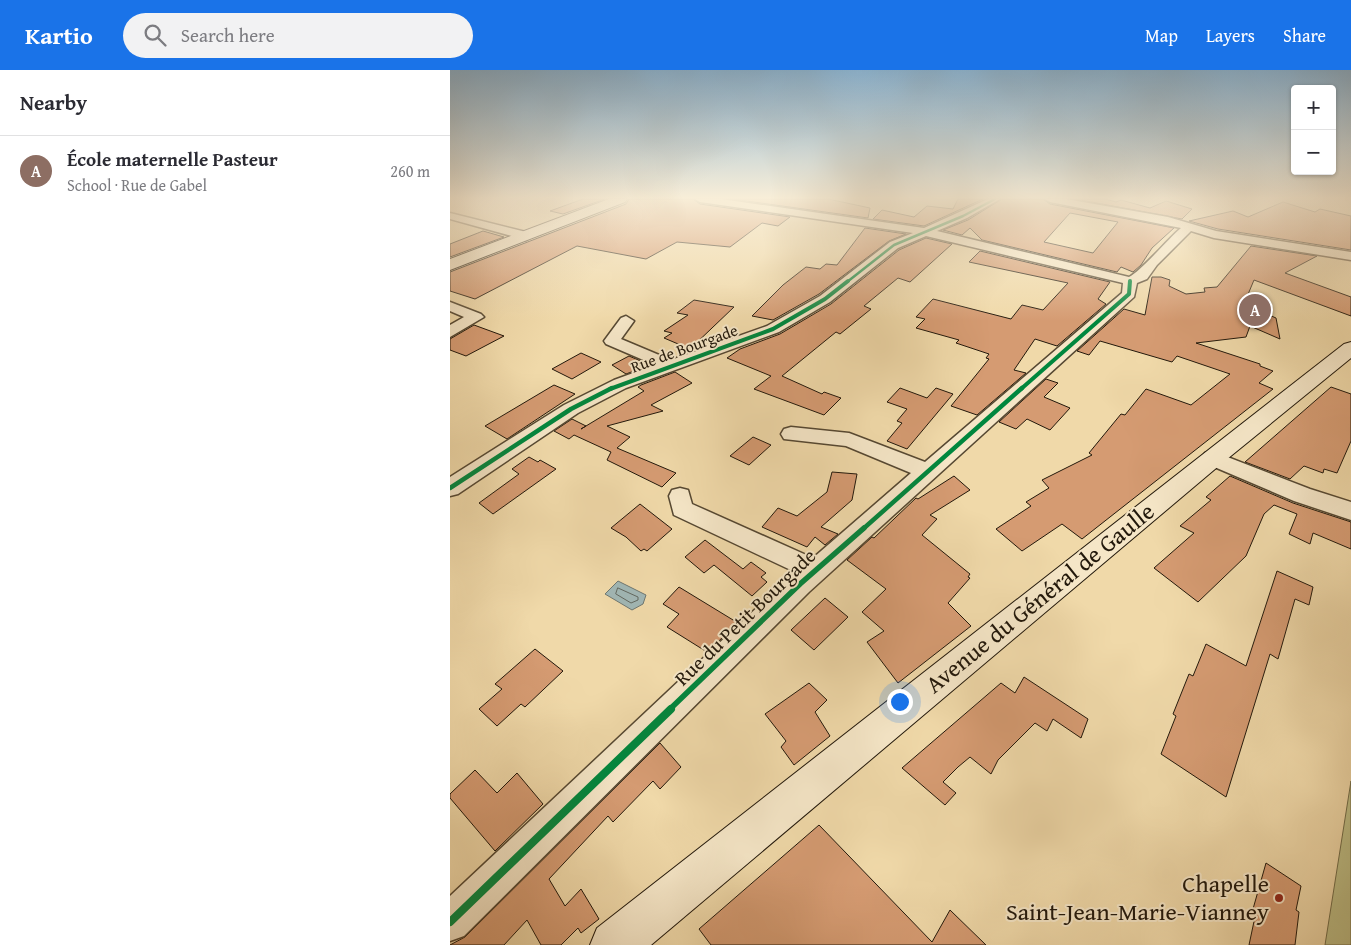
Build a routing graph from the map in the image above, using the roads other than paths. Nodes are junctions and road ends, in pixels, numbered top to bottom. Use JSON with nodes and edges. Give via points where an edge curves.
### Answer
{"nodes":[{"id":1,"x":516,"y":240,"type":"edge"},
{"id":2,"x":906,"y":240,"type":"edge"},
{"id":3,"x":962,"y":240,"type":"edge"},
{"id":4,"x":1175,"y":240,"type":"edge"},
{"id":5,"x":1250,"y":240,"type":"edge"},
{"id":6,"x":1351,"y":256,"type":"edge"},
{"id":7,"x":450,"y":265,"type":"edge"},
{"id":8,"x":1130,"y":281,"type":"junction"},
{"id":9,"x":450,"y":306,"type":"edge"},
{"id":10,"x":626,"y":321,"type":"dead end"},
{"id":11,"x":450,"y":332,"type":"edge"},
{"id":12,"x":1351,"y":348,"type":"edge"},
{"id":13,"x":669,"y":365,"type":"junction"},
{"id":14,"x":791,"y":434,"type":"dead end"},
{"id":15,"x":1212,"y":458,"type":"junction"},
{"id":16,"x":927,"y":471,"type":"junction"},
{"id":17,"x":450,"y":488,"type":"edge"},
{"id":18,"x":680,"y":496,"type":"dead end"},
{"id":19,"x":1351,"y":510,"type":"edge"},
{"id":20,"x":815,"y":570,"type":"junction"},
{"id":21,"x":450,"y":922,"type":"edge"},
{"id":22,"x":614,"y":945,"type":"edge"}],
"edges":[{"from":1,"to":7,"type":"main road"},
{"from":2,"to":13,"type":"street","name":"Rue de Bourgade","via":[[894,245],[825,299],[773,329]]},
{"from":3,"to":8,"type":"street"},
{"from":4,"to":8,"type":"street","name":"Rue du Petit Bourgade","via":[[1142,276]]},
{"from":5,"to":6,"type":"street"},
{"from":8,"to":16,"type":"street","name":"Rue du Petit Bourgade","via":[[1130,294]]},
{"from":9,"to":11,"type":"street","via":[[476,317]]},
{"from":10,"to":13,"type":"street","via":[[612,341]]},
{"from":12,"to":15,"type":"main road","name":"Avenue du Général de Gaulle"},
{"from":13,"to":17,"type":"street","name":"Rue de Bourgade","via":[[620,384],[571,409]]},
{"from":14,"to":16,"type":"street","via":[[848,440]]},
{"from":15,"to":19,"type":"street","via":[[1302,495]]},
{"from":15,"to":22,"type":"main road","name":"Avenue du Général de Gaulle"},
{"from":16,"to":20,"type":"street","name":"Rue du Petit Bourgade"},
{"from":18,"to":20,"type":"street","via":[[682,509]]},
{"from":20,"to":21,"type":"street","name":"Rue du Petit Bourgade"}]}
